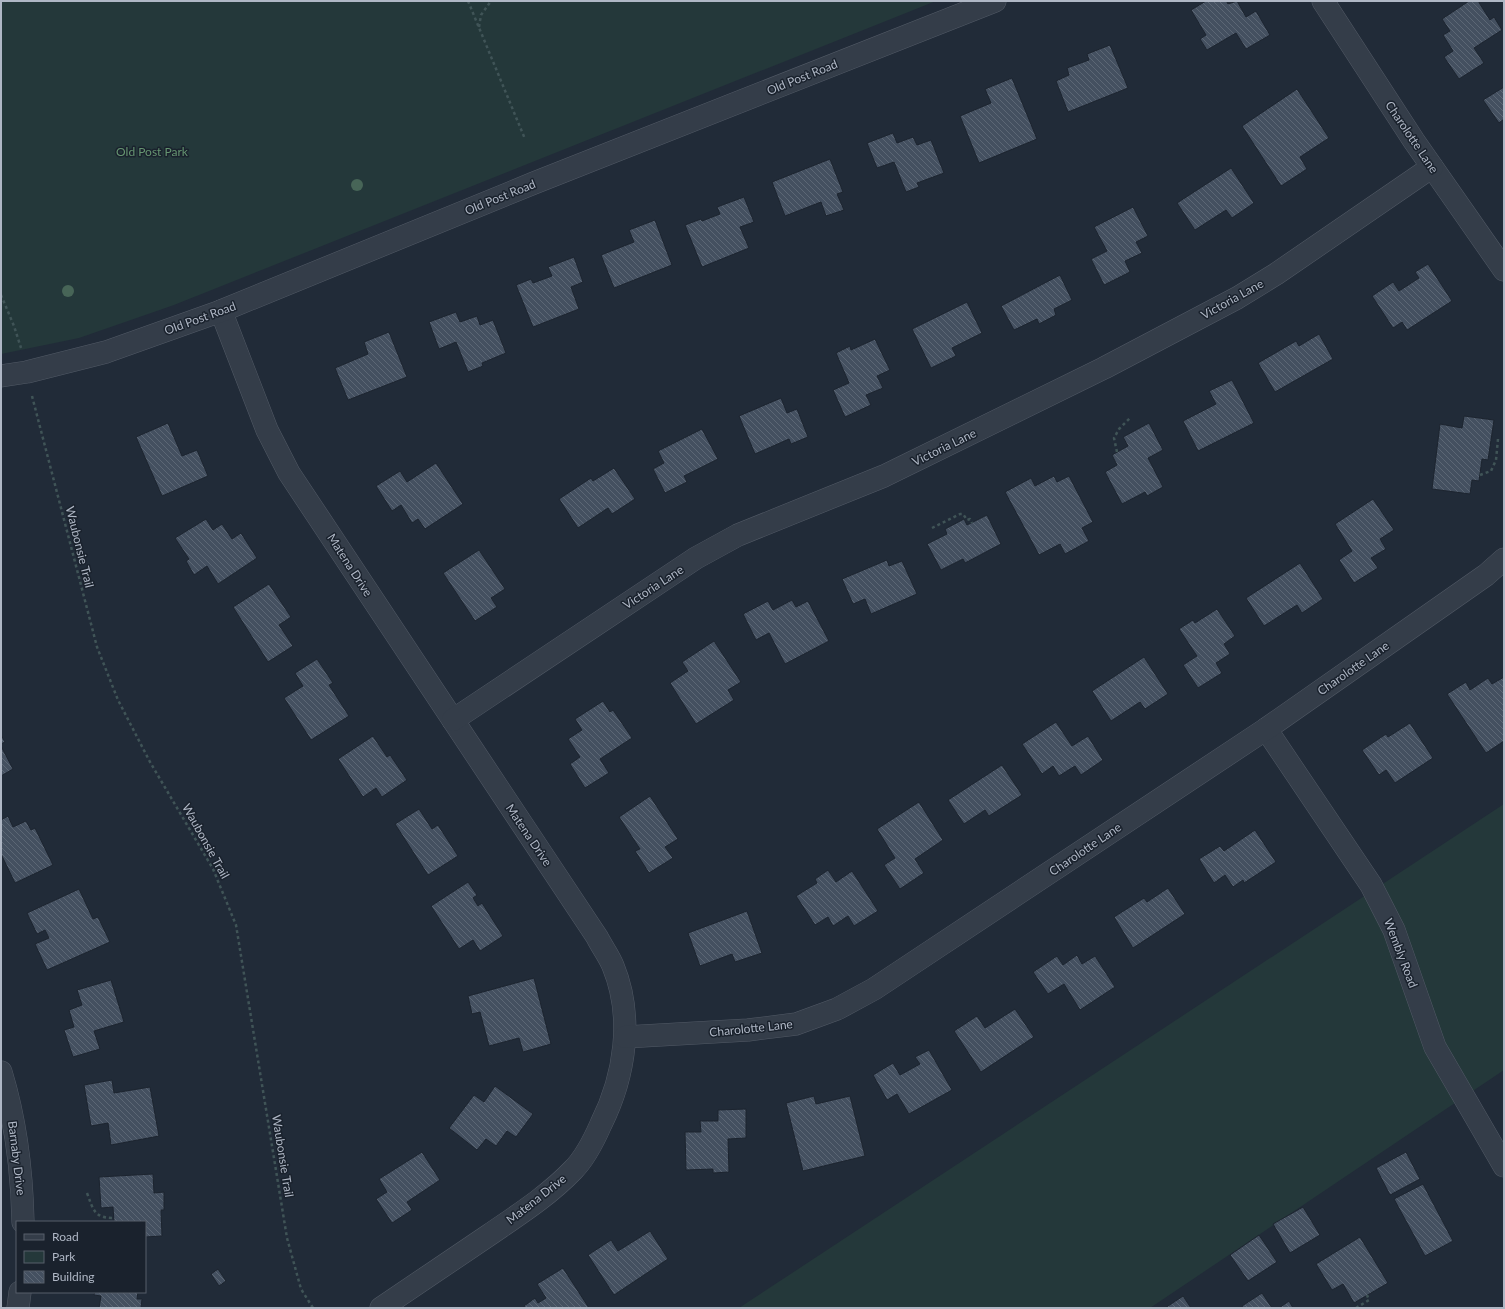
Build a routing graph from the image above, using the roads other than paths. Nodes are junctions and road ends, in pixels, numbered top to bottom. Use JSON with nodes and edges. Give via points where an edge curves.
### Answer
{"nodes":[{"id":1,"x":995,"y":1,"type":"edge"},
{"id":2,"x":1323,"y":1,"type":"edge"},
{"id":3,"x":1432,"y":167,"type":"junction"},
{"id":4,"x":1504,"y":270,"type":"edge"},
{"id":5,"x":221,"y":312,"type":"junction"},
{"id":6,"x":1,"y":376,"type":"edge"},
{"id":7,"x":1504,"y":559,"type":"edge"},
{"id":8,"x":453,"y":720,"type":"junction"},
{"id":9,"x":1266,"y":729,"type":"junction"},
{"id":10,"x":625,"y":1037,"type":"junction"},
{"id":11,"x":1,"y":1072,"type":"edge"},
{"id":12,"x":1504,"y":1166,"type":"edge"},
{"id":13,"x":24,"y":1221,"type":"edge"},
{"id":14,"x":20,"y":1293,"type":"edge"},
{"id":15,"x":18,"y":1308,"type":"edge"},
{"id":16,"x":381,"y":1308,"type":"edge"}],
"edges":[{"from":1,"to":5,"type":"street","name":"Old Post Road","via":[[534,183]]},
{"from":2,"to":3,"type":"street","name":"Charolotte Lane"},
{"from":3,"to":4,"type":"street","name":"Charolotte Lane"},
{"from":3,"to":8,"type":"street","name":"Victoria Lane","via":[[1276,274],[1236,298],[1104,368],[884,476],[738,535],[696,558]]},
{"from":5,"to":6,"type":"street","name":"Old Post Road","via":[[106,352]]},
{"from":5,"to":8,"type":"street","name":"Matena Drive","via":[[267,430],[290,474]]},
{"from":7,"to":9,"type":"street","name":"Charolotte Lane","via":[[1486,575]]},
{"from":8,"to":10,"type":"street","name":"Matena Drive","via":[[597,937],[613,966],[623,1001]]},
{"from":9,"to":10,"type":"street","name":"Charolotte Lane","via":[[874,989],[837,1009],[796,1024],[748,1030]]},
{"from":9,"to":12,"type":"street","name":"Wembly Road","via":[[1371,885],[1394,930],[1435,1047]]},
{"from":10,"to":16,"type":"street","name":"Matena Drive","via":[[620,1075],[611,1105],[593,1142],[574,1170],[523,1211]]},
{"from":11,"to":13,"type":"street","name":"Barnaby Drive","via":[[16,1134]]},
{"from":14,"to":15,"type":"street"}]}
